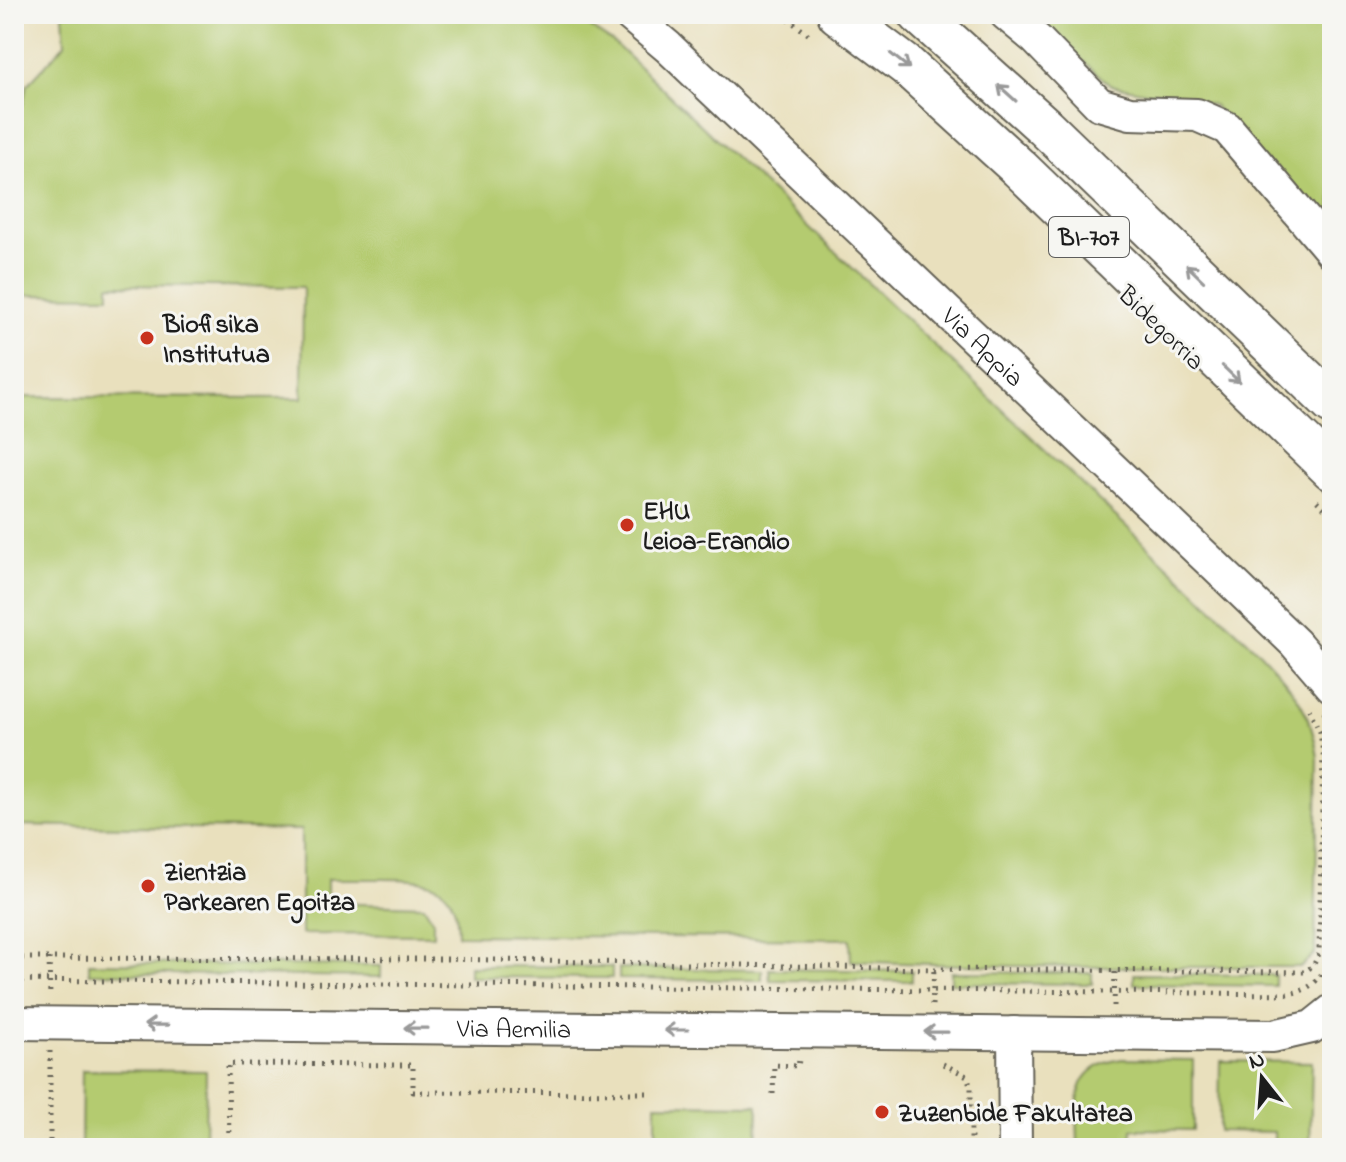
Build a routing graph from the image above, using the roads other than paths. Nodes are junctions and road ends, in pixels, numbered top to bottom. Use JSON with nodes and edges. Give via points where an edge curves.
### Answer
{"nodes":[{"id":1,"x":919,"y":14,"type":"edge"},
{"id":2,"x":1006,"y":14,"type":"edge"},
{"id":3,"x":617,"y":20,"type":"edge"},
{"id":4,"x":831,"y":29,"type":"edge"},
{"id":5,"x":1332,"y":252,"type":"edge"},
{"id":6,"x":1332,"y":404,"type":"edge"},
{"id":7,"x":1321,"y":482,"type":"edge"},
{"id":8,"x":1317,"y":691,"type":"edge"},
{"id":9,"x":1332,"y":1011,"type":"edge"},
{"id":10,"x":14,"y":1023,"type":"edge"},
{"id":11,"x":1014,"y":1033,"type":"junction"},
{"id":12,"x":1273,"y":1036,"type":"junction"},
{"id":13,"x":1332,"y":1044,"type":"edge"},
{"id":14,"x":1015,"y":1148,"type":"edge"}],
"edges":[{"from":6,"to":1,"type":"main road","number":"BI-707","one_way":true,"via":[[1045,127]]},
{"from":2,"to":5,"type":"street","via":[[1099,104],[1130,113],[1197,115],[1227,128]]},
{"from":3,"to":8,"type":"street","name":"Via Appia","via":[[668,47],[1216,567],[1295,643]]},
{"from":4,"to":7,"type":"main road","number":"BI-707","one_way":true,"via":[[907,66],[1019,168]]},
{"from":9,"to":12,"type":"street","name":"Via Aemilia","via":[[1312,1027]]},
{"from":11,"to":10,"type":"street","name":"Via Aemilia","one_way":true},
{"from":11,"to":12,"type":"street","name":"Via Aemilia"},
{"from":11,"to":14,"type":"street"},
{"from":12,"to":13,"type":"street"}]}
